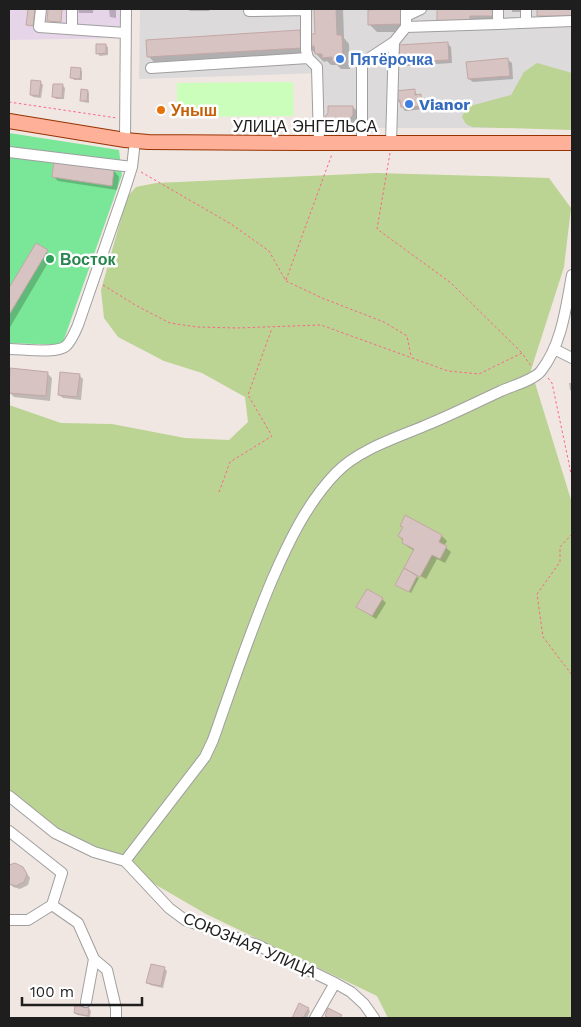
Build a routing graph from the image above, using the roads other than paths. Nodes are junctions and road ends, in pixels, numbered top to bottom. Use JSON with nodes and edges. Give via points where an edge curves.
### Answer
{"nodes":[{"id":1,"x":41,"y":9,"type":"edge"},
{"id":2,"x":72,"y":9,"type":"edge"},
{"id":3,"x":126,"y":9,"type":"edge"},
{"id":4,"x":248,"y":9,"type":"edge"},
{"id":5,"x":306,"y":9,"type":"edge"},
{"id":6,"x":421,"y":9,"type":"edge"},
{"id":7,"x":498,"y":9,"type":"edge"},
{"id":8,"x":526,"y":9,"type":"edge"},
{"id":9,"x":406,"y":12,"type":"edge"},
{"id":10,"x":572,"y":21,"type":"edge"},
{"id":11,"x":526,"y":23,"type":"junction"},
{"id":12,"x":498,"y":24,"type":"junction"},
{"id":13,"x":406,"y":27,"type":"junction"},
{"id":14,"x":72,"y":30,"type":"junction"},
{"id":15,"x":124,"y":33,"type":"junction"},
{"id":16,"x":394,"y":42,"type":"junction"},
{"id":17,"x":308,"y":58,"type":"junction"},
{"id":18,"x":151,"y":68,"type":"dead end"},
{"id":19,"x":9,"y":121,"type":"edge"},
{"id":20,"x":130,"y":140,"type":"junction"},
{"id":21,"x":572,"y":142,"type":"edge"},
{"id":22,"x":319,"y":143,"type":"junction"},
{"id":23,"x":362,"y":143,"type":"junction"},
{"id":24,"x":391,"y":143,"type":"junction"},
{"id":25,"x":9,"y":152,"type":"edge"},
{"id":26,"x":132,"y":167,"type":"junction"},
{"id":27,"x":572,"y":274,"type":"edge"},
{"id":28,"x":570,"y":307,"type":"edge"},
{"id":29,"x":10,"y":349,"type":"dead end"},
{"id":30,"x":554,"y":349,"type":"junction"},
{"id":31,"x":572,"y":358,"type":"edge"},
{"id":32,"x":9,"y":796,"type":"edge"},
{"id":33,"x":9,"y":831,"type":"edge"},
{"id":34,"x":126,"y":861,"type":"junction"},
{"id":35,"x":52,"y":905,"type":"junction"},
{"id":36,"x":9,"y":920,"type":"edge"},
{"id":37,"x":94,"y":959,"type":"junction"},
{"id":38,"x":335,"y":983,"type":"junction"},
{"id":39,"x":86,"y":1002,"type":"dead end"},
{"id":40,"x":116,"y":1018,"type":"edge"},
{"id":41,"x":315,"y":1018,"type":"edge"},
{"id":42,"x":374,"y":1018,"type":"edge"}],
"edges":[{"from":1,"to":14,"type":"street","via":[[39,27]]},
{"from":2,"to":14,"type":"street"},
{"from":3,"to":15,"type":"street"},
{"from":4,"to":5,"type":"street"},
{"from":5,"to":17,"type":"street"},
{"from":6,"to":9,"type":"street"},
{"from":7,"to":12,"type":"street"},
{"from":8,"to":11,"type":"street"},
{"from":9,"to":13,"type":"street"},
{"from":10,"to":11,"type":"street"},
{"from":11,"to":12,"type":"street"},
{"from":12,"to":13,"type":"street"},
{"from":13,"to":16,"type":"street"},
{"from":14,"to":15,"type":"street"},
{"from":15,"to":20,"type":"street","via":[[125,119]]},
{"from":16,"to":23,"type":"street","via":[[362,63]]},
{"from":16,"to":24,"type":"street"},
{"from":17,"to":18,"type":"street"},
{"from":17,"to":22,"type":"street","via":[[317,67]]},
{"from":19,"to":20,"type":"main road","name":"УЛИЦА ЭНГЕЛЬСА"},
{"from":20,"to":22,"type":"main road","name":"УЛИЦА ЭНГЕЛЬСА"},
{"from":20,"to":26,"type":"street"},
{"from":21,"to":24,"type":"main road","name":"УЛИЦА ЭНГЕЛЬСА"},
{"from":22,"to":23,"type":"main road","name":"УЛИЦА ЭНГЕЛЬСА"},
{"from":23,"to":24,"type":"main road","name":"УЛИЦА ЭНГЕЛЬСА"},
{"from":25,"to":26,"type":"street"},
{"from":26,"to":29,"type":"street","via":[[78,325],[67,345],[60,350]]},
{"from":27,"to":28,"type":"street"},
{"from":28,"to":30,"type":"street"},
{"from":30,"to":31,"type":"street"},
{"from":30,"to":34,"type":"street","via":[[540,373],[376,446],[337,472],[326,484],[286,548],[256,618],[205,757]]},
{"from":32,"to":34,"type":"street","via":[[55,833],[94,852]]},
{"from":33,"to":35,"type":"street","via":[[62,873]]},
{"from":34,"to":38,"type":"street","name":"СОЮЗНАЯ УЛИЦА","via":[[169,908],[185,920],[257,945]]},
{"from":35,"to":36,"type":"street","via":[[28,920]]},
{"from":35,"to":37,"type":"street","via":[[78,923]]},
{"from":37,"to":39,"type":"street"},
{"from":37,"to":40,"type":"street","via":[[107,970]]},
{"from":38,"to":41,"type":"street","name":"СОЮЗНАЯ УЛИЦА"},
{"from":38,"to":42,"type":"street","name":"СОЮЗНАЯ УЛИЦА","via":[[351,992]]}]}
